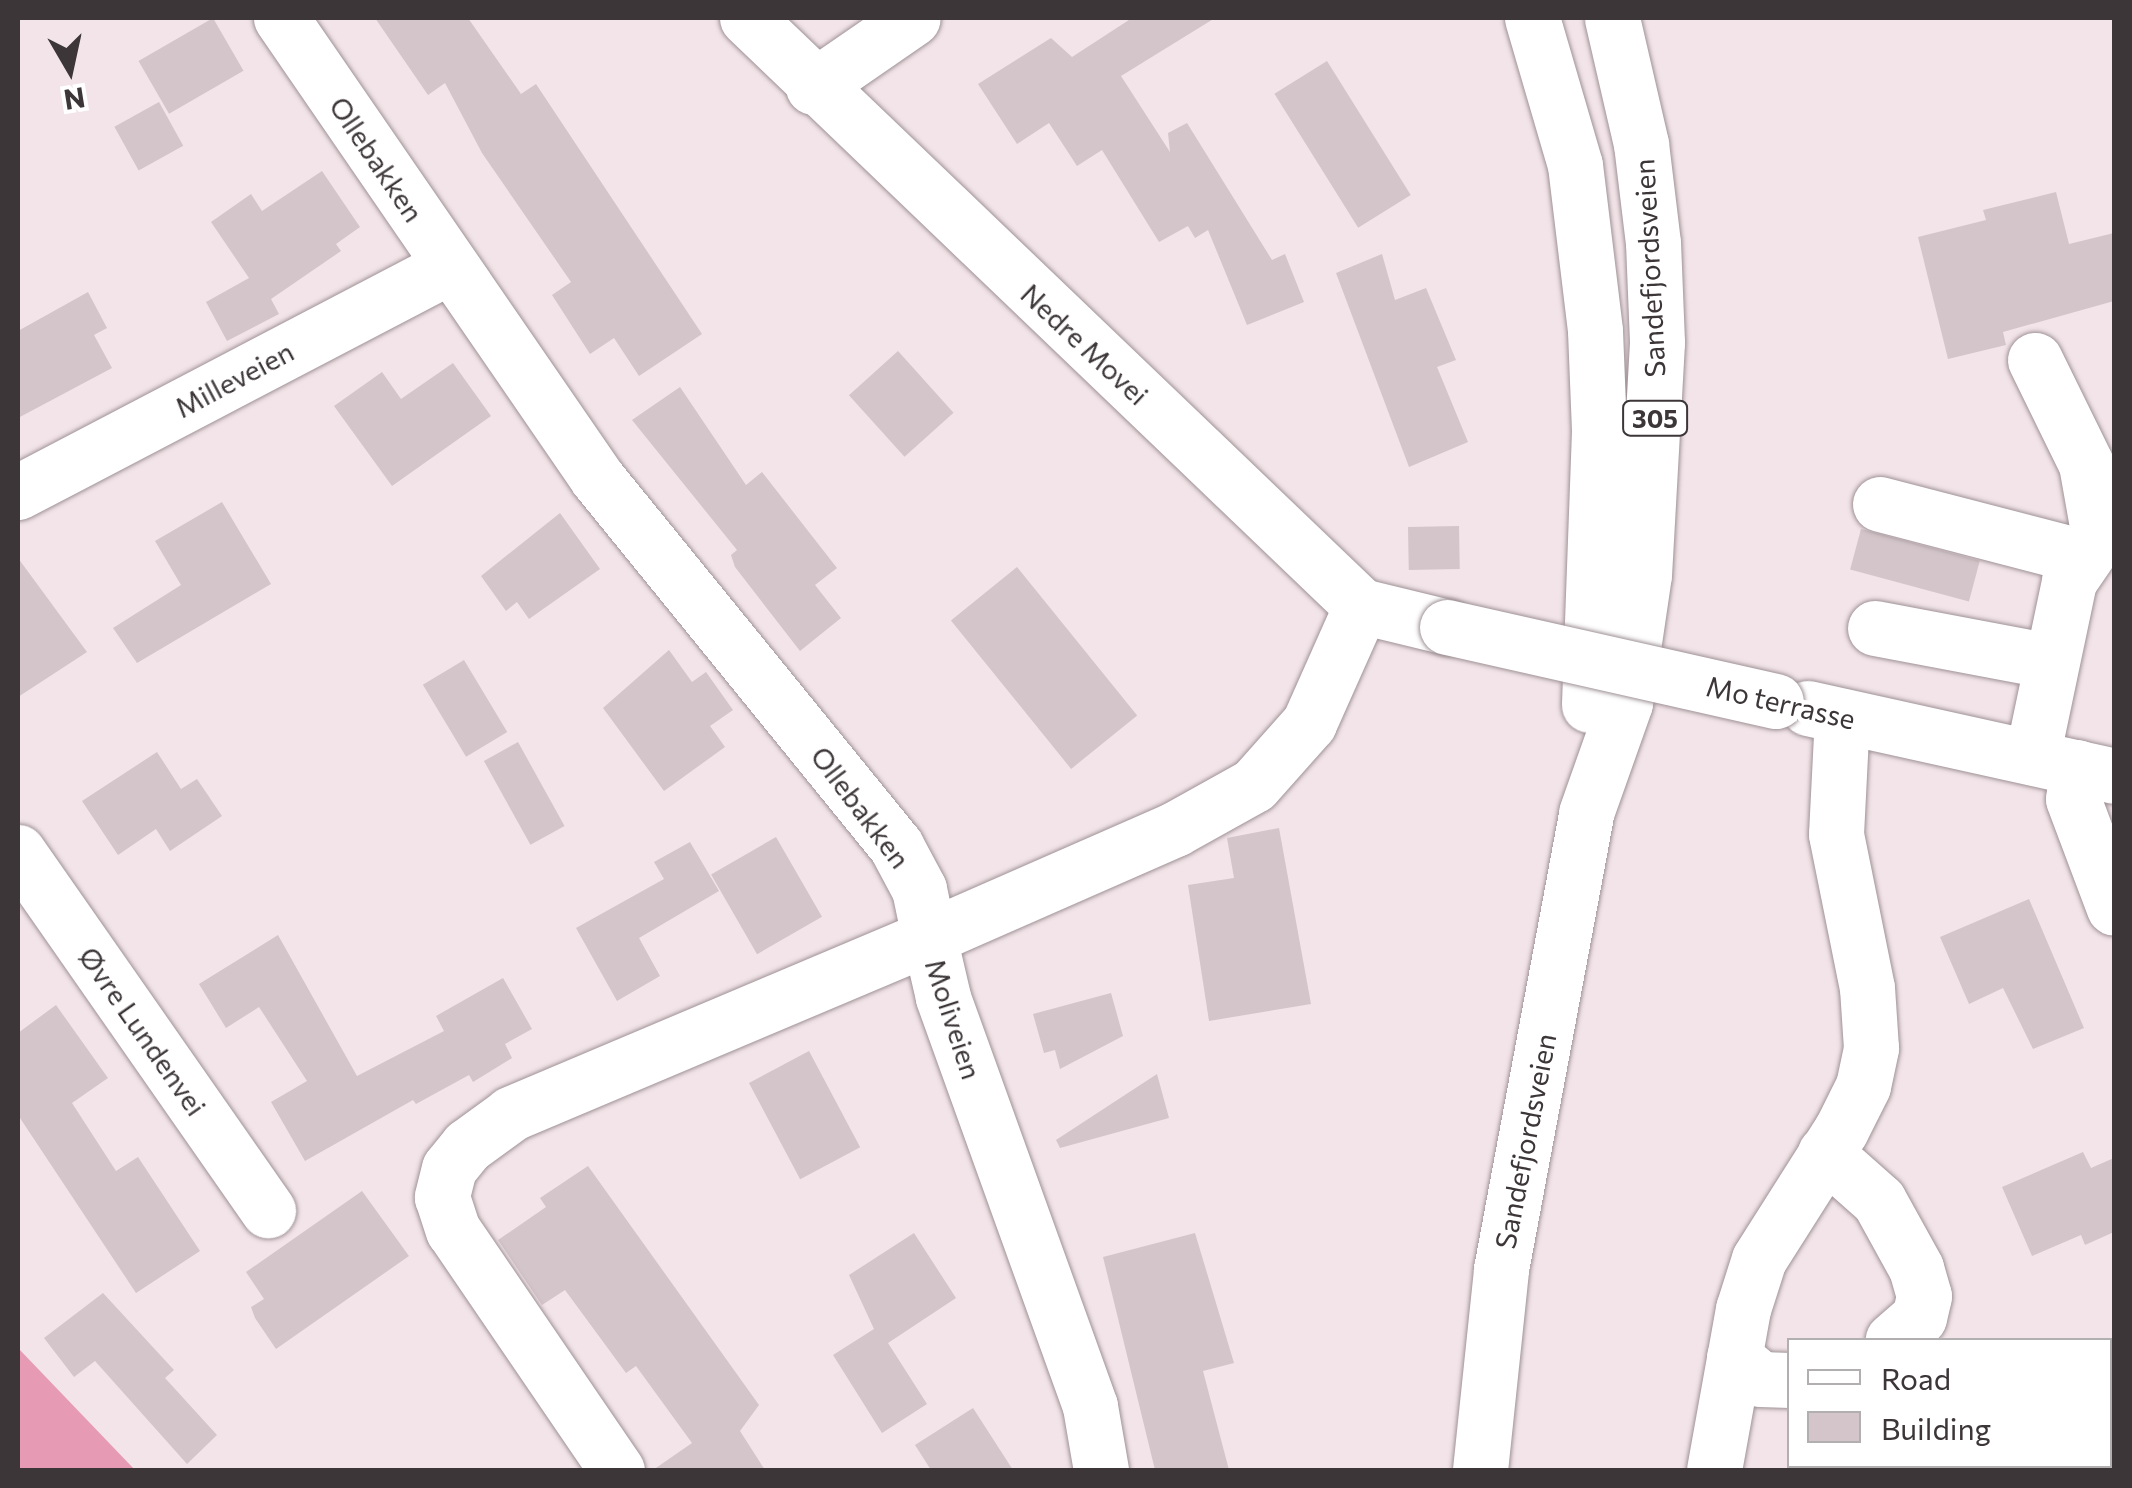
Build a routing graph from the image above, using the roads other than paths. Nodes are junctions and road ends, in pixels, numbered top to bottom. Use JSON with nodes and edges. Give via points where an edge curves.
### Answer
{"nodes":[{"id":1,"x":281,"y":18,"type":"edge"},
{"id":2,"x":747,"y":18,"type":"edge"},
{"id":3,"x":913,"y":18,"type":"edge"},
{"id":4,"x":1532,"y":18,"type":"edge"},
{"id":5,"x":1612,"y":18,"type":"edge"},
{"id":6,"x":813,"y":87,"type":"junction"},
{"id":7,"x":450,"y":266,"type":"junction"},
{"id":8,"x":2035,"y":360,"type":"dead end"},
{"id":9,"x":18,"y":492,"type":"edge"},
{"id":10,"x":1880,"y":504,"type":"dead end"},
{"id":11,"x":2099,"y":540,"type":"edge"},
{"id":12,"x":1362,"y":606,"type":"junction"},
{"id":13,"x":1447,"y":628,"type":"joint"},
{"id":14,"x":1875,"y":628,"type":"dead end"},
{"id":15,"x":2050,"y":661,"type":"junction"},
{"id":16,"x":1842,"y":716,"type":"junction"},
{"id":17,"x":2075,"y":766,"type":"edge"},
{"id":18,"x":1586,"y":813,"type":"junction"},
{"id":19,"x":18,"y":852,"type":"edge"},
{"id":20,"x":2114,"y":908,"type":"edge"},
{"id":21,"x":928,"y":936,"type":"junction"},
{"id":22,"x":1824,"y":1153,"type":"junction"},
{"id":23,"x":268,"y":1210,"type":"dead end"},
{"id":24,"x":1895,"y":1338,"type":"edge"},
{"id":25,"x":1734,"y":1357,"type":"junction"},
{"id":26,"x":1787,"y":1380,"type":"edge"},
{"id":27,"x":617,"y":1470,"type":"edge"},
{"id":28,"x":1101,"y":1470,"type":"edge"},
{"id":29,"x":1480,"y":1470,"type":"edge"},
{"id":30,"x":1714,"y":1470,"type":"edge"}],
"edges":[{"from":1,"to":7,"type":"street","name":"Ollebakken"},
{"from":2,"to":6,"type":"street","name":"Nedre Movei"},
{"from":3,"to":6,"type":"street"},
{"from":4,"to":18,"type":"street","name":"Sandefjordsveien","number":"305","via":[[1576,165],[1595,331],[1599,432]]},
{"from":5,"to":18,"type":"street","name":"Sandefjordsveien","number":"305","via":[[1641,144],[1653,243],[1654,464],[1625,703]]},
{"from":6,"to":12,"type":"street","name":"Nedre Movei"},
{"from":7,"to":9,"type":"street","name":"Milleveien"},
{"from":7,"to":21,"type":"street","name":"Ollebakken","via":[[597,478],[896,846],[919,889]]},
{"from":8,"to":11,"type":"street","via":[[2086,464]]},
{"from":10,"to":11,"type":"street"},
{"from":11,"to":15,"type":"street","via":[[2069,581]]},
{"from":12,"to":13,"type":"street","name":"Nedre Movei"},
{"from":12,"to":21,"type":"street","name":"Moliveien","via":[[1309,723],[1254,785],[1175,829]]},
{"from":13,"to":16,"type":"street","name":"Mo terrasse","bridge":true},
{"from":14,"to":15,"type":"street"},
{"from":15,"to":17,"type":"street"},
{"from":16,"to":17,"type":"street","name":"Mo terrasse"},
{"from":16,"to":22,"type":"street","via":[[1836,834],[1871,1048],[1863,1086]]},
{"from":17,"to":20,"type":"street","via":[[2073,800]]},
{"from":18,"to":29,"type":"street","name":"Sandefjordsveien","number":"305","via":[[1501,1269]]},
{"from":19,"to":23,"type":"street","name":"Øvre Lundenvei"},
{"from":21,"to":27,"type":"street","via":[[511,1114],[449,1168],[442,1197],[453,1230]]},
{"from":21,"to":28,"type":"street","name":"Moliveien","via":[[943,997],[1090,1406]]},
{"from":22,"to":24,"type":"street","via":[[1879,1202],[1916,1268],[1924,1296],[1919,1317]]},
{"from":22,"to":25,"type":"street","via":[[1758,1259]]},
{"from":25,"to":26,"type":"street","via":[[1760,1379]]},
{"from":25,"to":30,"type":"street"}]}
